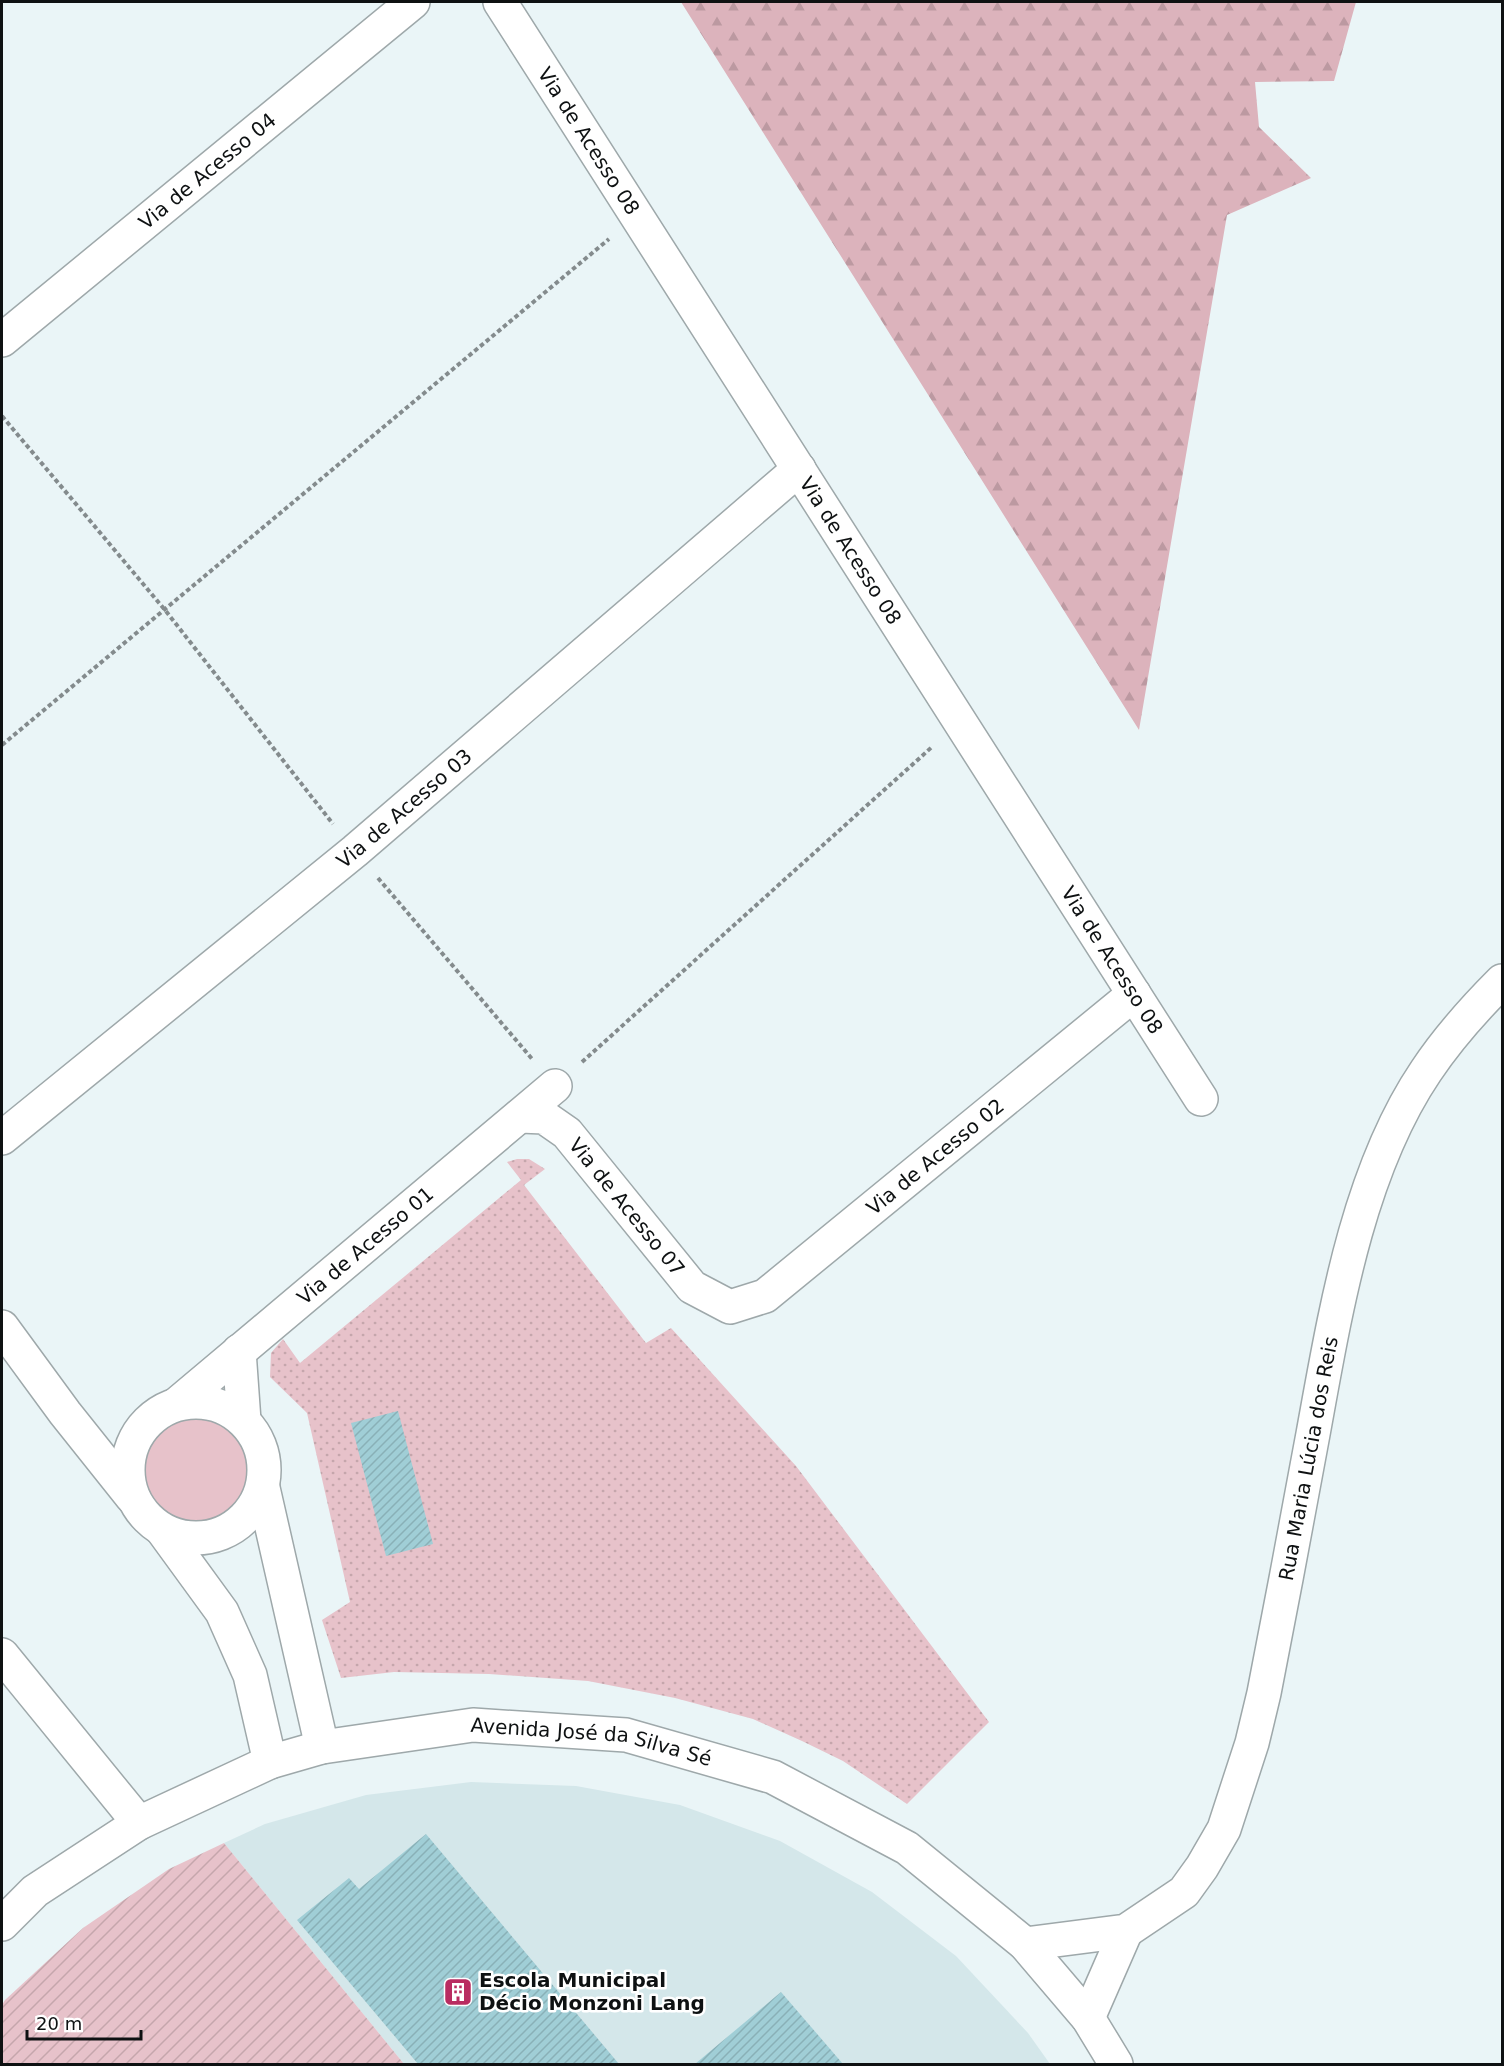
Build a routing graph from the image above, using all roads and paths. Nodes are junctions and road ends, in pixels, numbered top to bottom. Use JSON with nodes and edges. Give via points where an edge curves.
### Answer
{"nodes":[{"id":1,"x":413,"y":2,"type":"edge"},
{"id":2,"x":500,"y":2,"type":"edge"},
{"id":3,"x":637,"y":215,"type":"junction"},
{"id":4,"x":2,"y":340,"type":"edge"},
{"id":5,"x":2,"y":416,"type":"edge"},
{"id":6,"x":799,"y":469,"type":"junction"},
{"id":7,"x":165,"y":610,"type":"junction"},
{"id":8,"x":960,"y":721,"type":"junction"},
{"id":9,"x":2,"y":746,"type":"edge"},
{"id":10,"x":355,"y":851,"type":"junction"},
{"id":11,"x":1503,"y":981,"type":"edge"},
{"id":12,"x":1134,"y":994,"type":"junction"},
{"id":13,"x":555,"y":1086,"type":"junction"},
{"id":14,"x":1201,"y":1099,"type":"dead end"},
{"id":15,"x":520,"y":1116,"type":"junction"},
{"id":16,"x":2,"y":1138,"type":"edge"},
{"id":17,"x":730,"y":1307,"type":"joint"},
{"id":18,"x":2,"y":1327,"type":"edge"},
{"id":19,"x":239,"y":1351,"type":"junction"},
{"id":20,"x":177,"y":1404,"type":"junction"},
{"id":21,"x":65,"y":1413,"type":"junction"},
{"id":22,"x":244,"y":1421,"type":"junction"},
{"id":23,"x":130,"y":1451,"type":"junction"},
{"id":24,"x":263,"y":1488,"type":"junction"},
{"id":25,"x":132,"y":1497,"type":"junction"},
{"id":26,"x":163,"y":1531,"type":"junction"},
{"id":27,"x":2,"y":1655,"type":"edge"},
{"id":28,"x":322,"y":1747,"type":"junction"},
{"id":29,"x":270,"y":1762,"type":"junction"},
{"id":30,"x":139,"y":1823,"type":"junction"},
{"id":31,"x":2,"y":1924,"type":"edge"},
{"id":32,"x":1126,"y":1931,"type":"junction"},
{"id":33,"x":1025,"y":1944,"type":"junction"},
{"id":34,"x":1088,"y":2018,"type":"junction"},
{"id":35,"x":1116,"y":2064,"type":"edge"}],
"edges":[{"from":1,"to":4,"type":"street","name":"Via de Acesso 04"},
{"from":2,"to":3,"type":"street","name":"Via de Acesso 08"},
{"from":3,"to":6,"type":"street","name":"Via de Acesso 08"},
{"from":3,"to":7,"type":"path"},
{"from":5,"to":7,"type":"path"},
{"from":6,"to":8,"type":"street","name":"Via de Acesso 08"},
{"from":6,"to":10,"type":"street","name":"Via de Acesso 03"},
{"from":7,"to":9,"type":"path"},
{"from":7,"to":10,"type":"path"},
{"from":8,"to":12,"type":"street","name":"Via de Acesso 08"},
{"from":8,"to":13,"type":"path"},
{"from":10,"to":13,"type":"path"},
{"from":10,"to":16,"type":"street","name":"Via de Acesso 03"},
{"from":11,"to":32,"type":"street","name":"Rua Maria Lúcia dos Reis","via":[[1475,1009],[1426,1072],[1389,1141],[1363,1208],[1340,1300],[1264,1693],[1224,1829],[1184,1892]]},
{"from":12,"to":14,"type":"street","name":"Via de Acesso 08"},
{"from":12,"to":17,"type":"street","name":"Via de Acesso 02","via":[[765,1296]]},
{"from":13,"to":15,"type":"street","name":"Via de Acesso 01"},
{"from":15,"to":17,"type":"street","name":"Via de Acesso 07","via":[[544,1117],[567,1133],[692,1287]]},
{"from":15,"to":19,"type":"street","name":"Via de Acesso 01"},
{"from":18,"to":21,"type":"street"},
{"from":19,"to":20,"type":"street","name":"Via de Acesso 01"},
{"from":19,"to":22,"type":"street"},
{"from":20,"to":22,"type":"street","via":[[201,1402],[224,1407]]},
{"from":20,"to":23,"type":"street","via":[[147,1421]]},
{"from":21,"to":23,"type":"street"},
{"from":21,"to":25,"type":"street"},
{"from":22,"to":24,"type":"street","via":[[259,1441],[265,1464]]},
{"from":23,"to":25,"type":"street","via":[[127,1474]]},
{"from":24,"to":26,"type":"street","via":[[253,1510],[235,1528],[212,1538],[187,1539]]},
{"from":24,"to":28,"type":"street"},
{"from":25,"to":26,"type":"street","via":[[145,1517]]},
{"from":26,"to":29,"type":"street","via":[[222,1612],[250,1675]]},
{"from":27,"to":30,"type":"street"},
{"from":28,"to":29,"type":"street","name":"Avenida José da Silva Sé"},
{"from":28,"to":33,"type":"street","name":"Avenida José da Silva Sé","via":[[473,1725],[626,1736],[660,1745],[773,1777],[907,1848]]},
{"from":29,"to":30,"type":"street","name":"Avenida José da Silva Sé"},
{"from":30,"to":31,"type":"street","name":"Avenida José da Silva Sé","via":[[35,1892]]},
{"from":32,"to":33,"type":"street","name":"Rua Maria Lúcia dos Reis"},
{"from":32,"to":34,"type":"street"},
{"from":33,"to":34,"type":"street","name":"Avenida José da Silva Sé"},
{"from":34,"to":35,"type":"street","name":"Avenida José da Silva Sé"}]}
